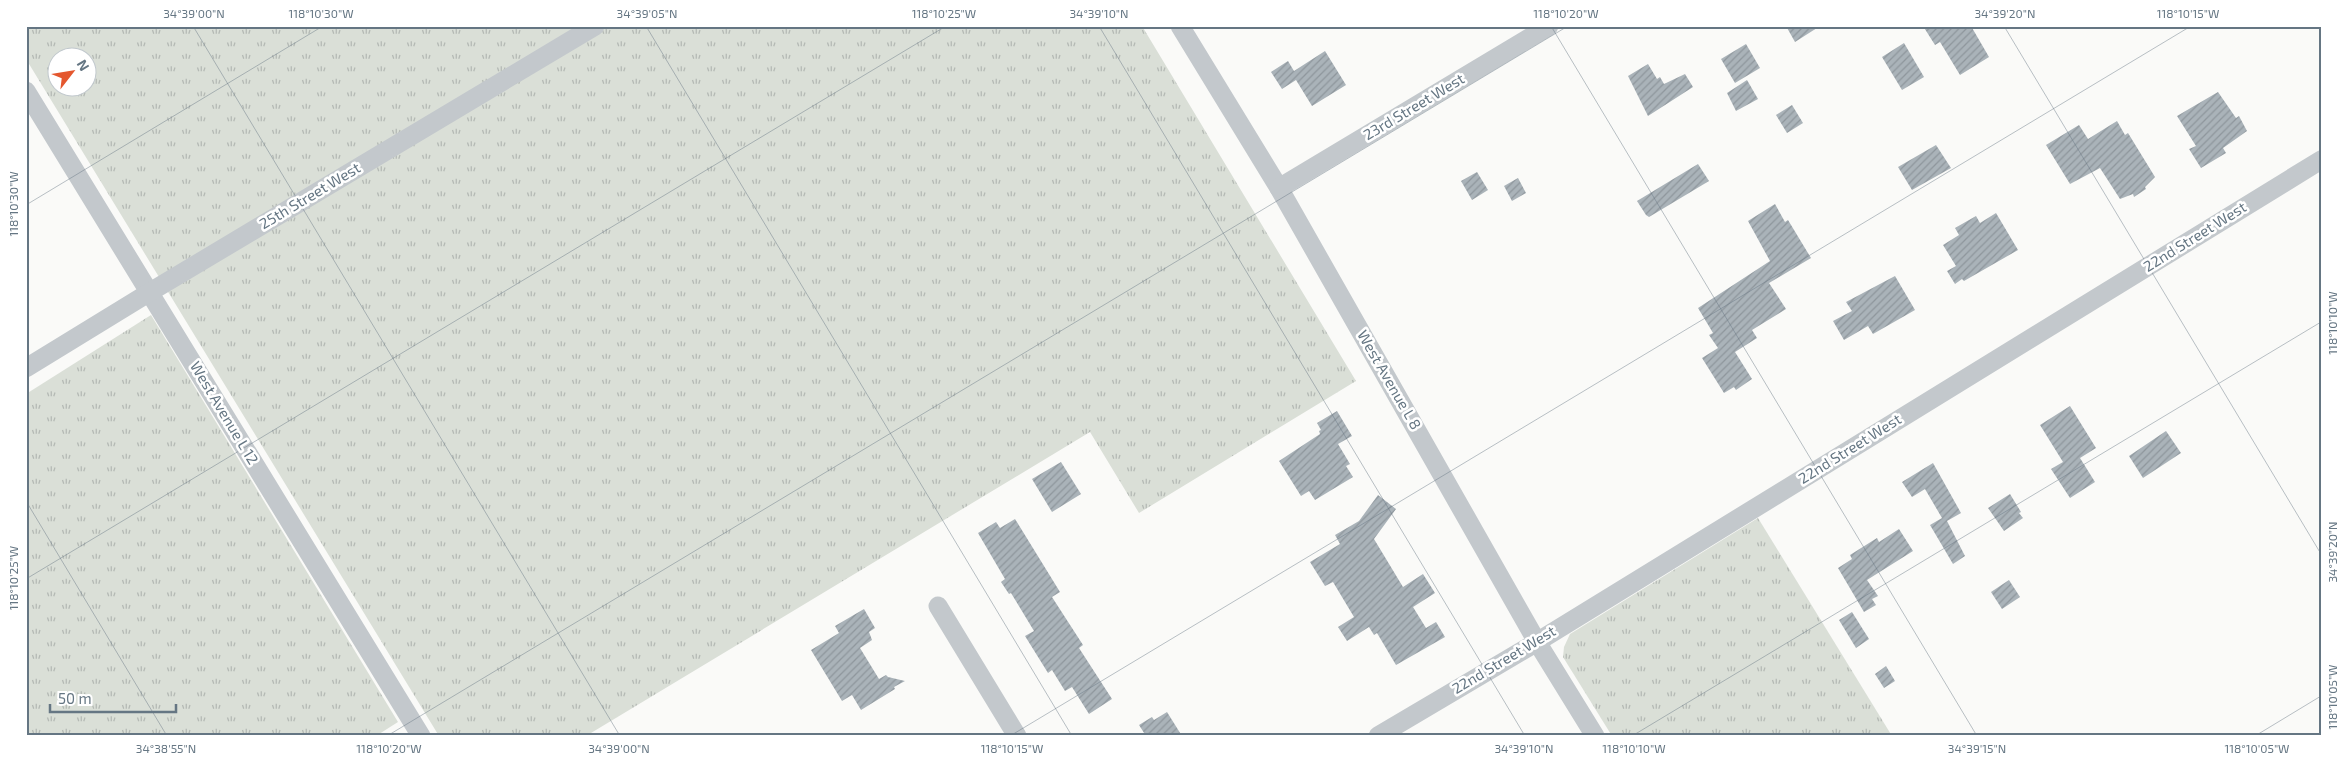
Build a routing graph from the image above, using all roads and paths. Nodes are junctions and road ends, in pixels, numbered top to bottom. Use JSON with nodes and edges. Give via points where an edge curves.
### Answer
{"nodes":[{"id":1,"x":595,"y":26,"type":"edge"},
{"id":2,"x":1180,"y":26,"type":"edge"},
{"id":3,"x":1549,"y":26,"type":"edge"},
{"id":4,"x":26,"y":91,"type":"edge"},
{"id":5,"x":2321,"y":160,"type":"edge"},
{"id":6,"x":1279,"y":188,"type":"junction"},
{"id":7,"x":150,"y":292,"type":"junction"},
{"id":8,"x":26,"y":368,"type":"edge"},
{"id":9,"x":938,"y":606,"type":"dead end"},
{"id":10,"x":1537,"y":642,"type":"junction"},
{"id":11,"x":416,"y":734,"type":"edge"},
{"id":12,"x":1018,"y":736,"type":"edge"},
{"id":13,"x":1378,"y":736,"type":"edge"},
{"id":14,"x":1595,"y":736,"type":"edge"}],
"edges":[{"from":1,"to":7,"type":"street","name":"25th Street West"},
{"from":2,"to":6,"type":"street","name":"West Avenue L 8"},
{"from":3,"to":6,"type":"street","name":"23rd Street West"},
{"from":4,"to":7,"type":"street","name":"West Avenue L 12"},
{"from":5,"to":10,"type":"street","name":"22nd Street West"},
{"from":6,"to":10,"type":"street","name":"West Avenue L 8"},
{"from":7,"to":8,"type":"street","name":"25th Street West"},
{"from":7,"to":11,"type":"street","name":"West Avenue L 12"},
{"from":9,"to":12,"type":"street"},
{"from":10,"to":13,"type":"street","name":"22nd Street West"},
{"from":10,"to":14,"type":"street","name":"West Avenue L 8"}]}
